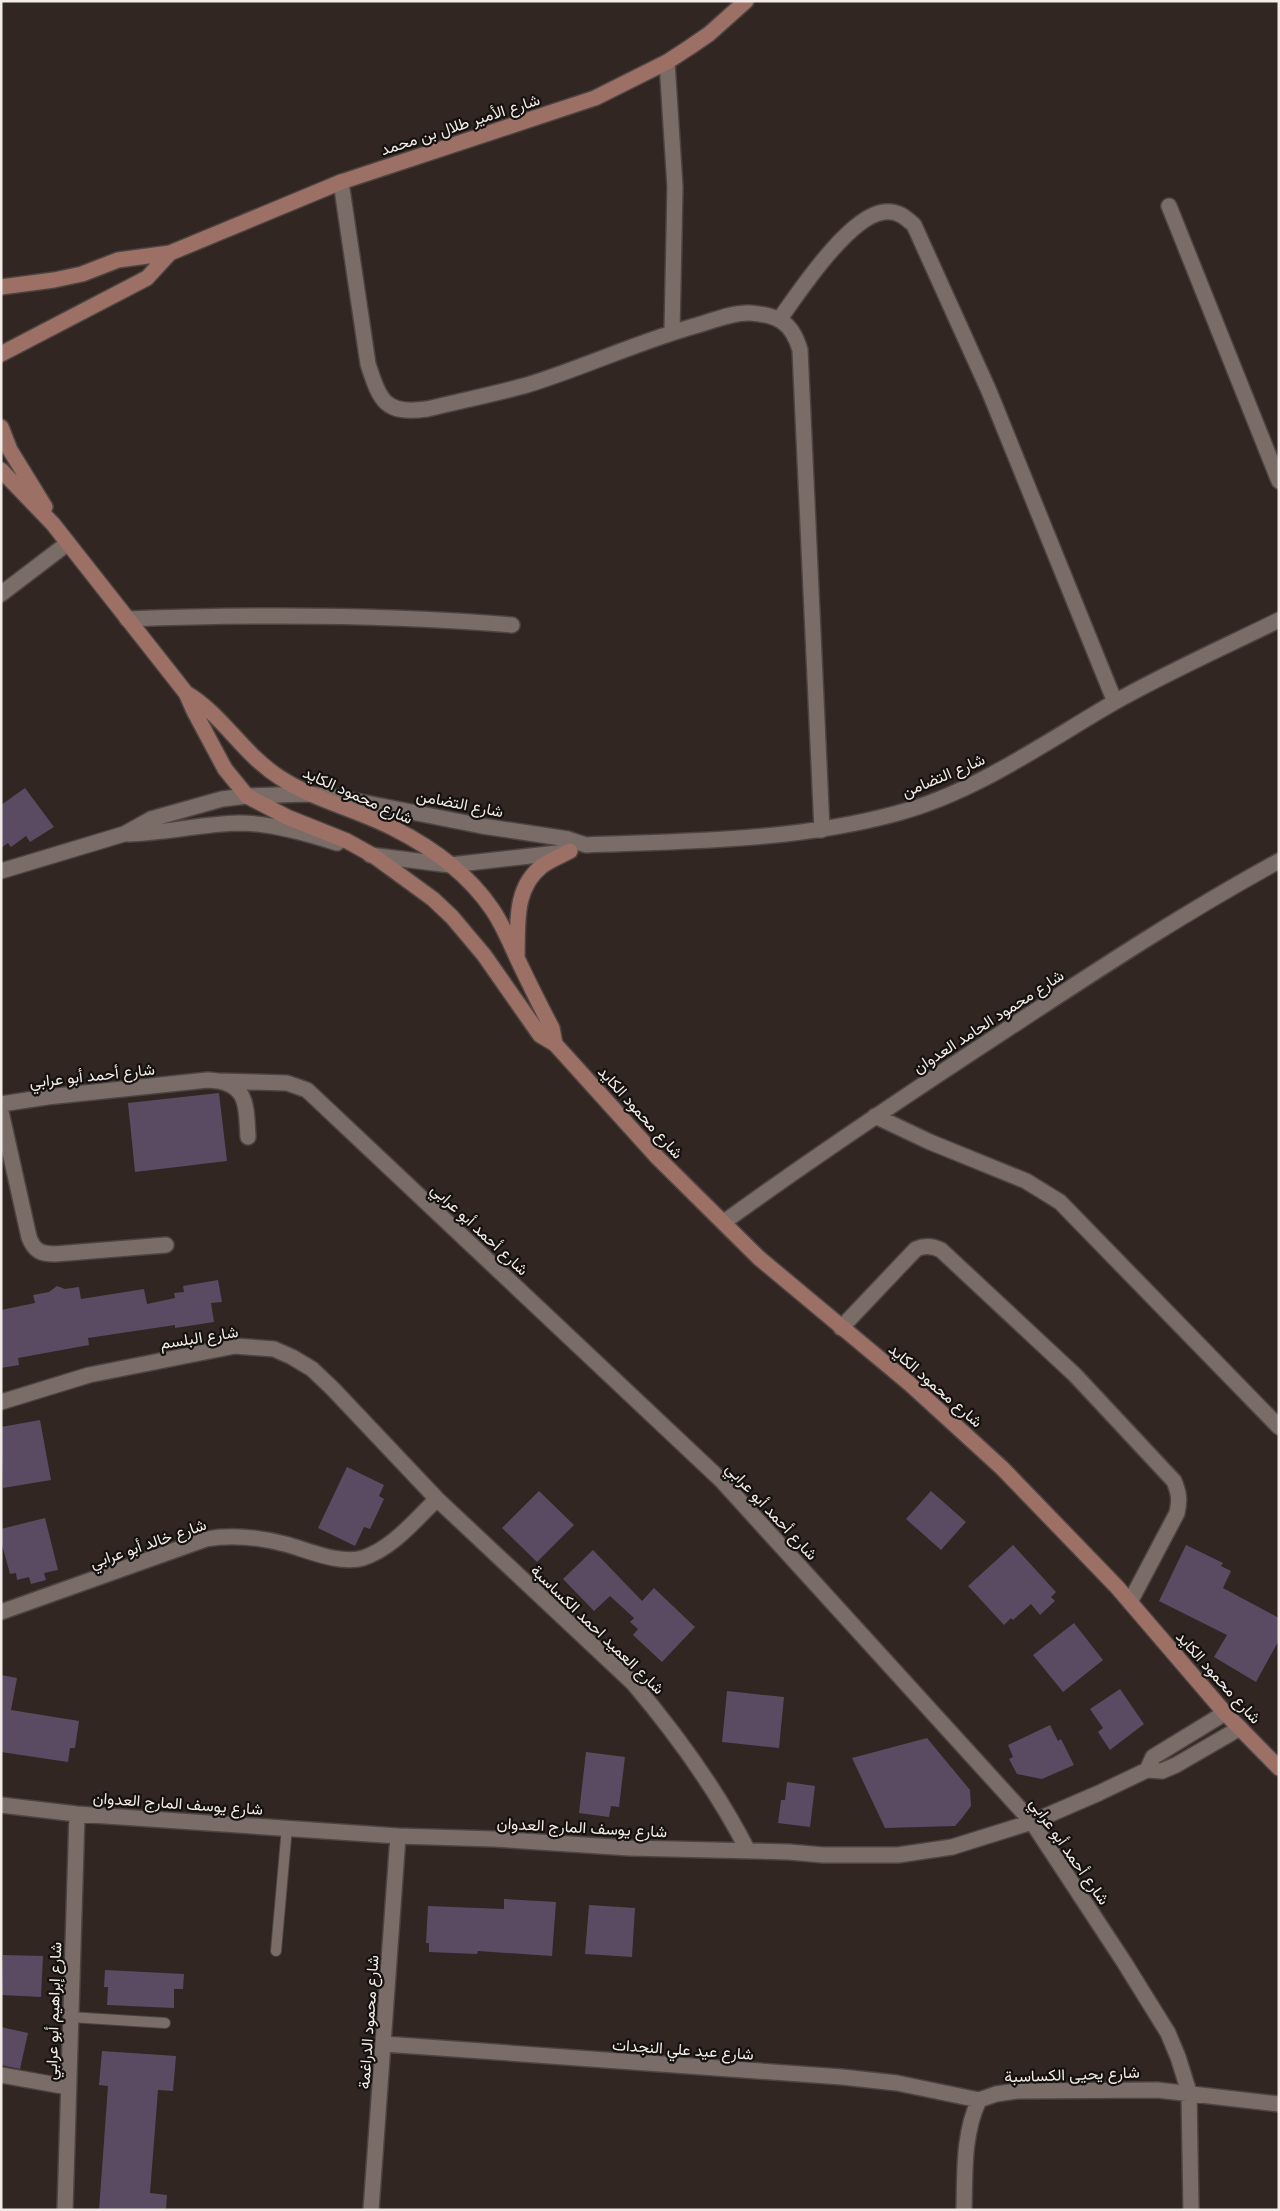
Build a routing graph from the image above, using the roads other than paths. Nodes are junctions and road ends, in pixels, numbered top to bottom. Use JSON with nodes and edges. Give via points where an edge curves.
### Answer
{"nodes":[{"id":1,"x":746,"y":1,"type":"edge"},
{"id":2,"x":667,"y":62,"type":"junction"},
{"id":3,"x":341,"y":182,"type":"junction"},
{"id":4,"x":1169,"y":206,"type":"dead end"},
{"id":5,"x":170,"y":253,"type":"junction"},
{"id":6,"x":1,"y":287,"type":"edge"},
{"id":7,"x":779,"y":320,"type":"junction"},
{"id":8,"x":672,"y":332,"type":"junction"},
{"id":9,"x":1,"y":354,"type":"edge"},
{"id":10,"x":1,"y":427,"type":"edge"},
{"id":11,"x":1,"y":470,"type":"edge"},
{"id":12,"x":1279,"y":481,"type":"edge"},
{"id":13,"x":52,"y":524,"type":"junction"},
{"id":14,"x":68,"y":543,"type":"junction"},
{"id":15,"x":1,"y":594,"type":"edge"},
{"id":16,"x":127,"y":619,"type":"junction"},
{"id":17,"x":1279,"y":620,"type":"edge"},
{"id":18,"x":512,"y":625,"type":"dead end"},
{"id":19,"x":186,"y":693,"type":"junction"},
{"id":20,"x":1115,"y":702,"type":"junction"},
{"id":21,"x":308,"y":794,"type":"junction"},
{"id":22,"x":247,"y":796,"type":"junction"},
{"id":23,"x":822,"y":830,"type":"junction"},
{"id":24,"x":124,"y":834,"type":"junction"},
{"id":25,"x":586,"y":845,"type":"junction"},
{"id":26,"x":570,"y":852,"type":"junction"},
{"id":27,"x":374,"y":856,"type":"junction"},
{"id":28,"x":1279,"y":861,"type":"edge"},
{"id":29,"x":450,"y":865,"type":"junction"},
{"id":30,"x":1,"y":871,"type":"edge"},
{"id":31,"x":517,"y":959,"type":"junction"},
{"id":32,"x":556,"y":1044,"type":"junction"},
{"id":33,"x":216,"y":1081,"type":"junction"},
{"id":34,"x":1,"y":1104,"type":"edge"},
{"id":35,"x":1,"y":1112,"type":"edge"},
{"id":36,"x":875,"y":1116,"type":"junction"},
{"id":37,"x":248,"y":1137,"type":"dead end"},
{"id":38,"x":724,"y":1222,"type":"junction"},
{"id":39,"x":166,"y":1245,"type":"dead end"},
{"id":40,"x":841,"y":1328,"type":"junction"},
{"id":41,"x":1,"y":1402,"type":"edge"},
{"id":42,"x":1279,"y":1427,"type":"edge"},
{"id":43,"x":437,"y":1499,"type":"junction"},
{"id":44,"x":1130,"y":1602,"type":"junction"},
{"id":45,"x":1,"y":1612,"type":"edge"},
{"id":46,"x":1225,"y":1713,"type":"junction"},
{"id":47,"x":1240,"y":1728,"type":"junction"},
{"id":48,"x":1279,"y":1768,"type":"edge"},
{"id":49,"x":1146,"y":1770,"type":"junction"},
{"id":50,"x":1,"y":1806,"type":"edge"},
{"id":51,"x":77,"y":1814,"type":"junction"},
{"id":52,"x":1032,"y":1822,"type":"junction"},
{"id":53,"x":288,"y":1827,"type":"junction"},
{"id":54,"x":398,"y":1836,"type":"junction"},
{"id":55,"x":748,"y":1851,"type":"junction"},
{"id":56,"x":276,"y":1951,"type":"dead end"},
{"id":57,"x":70,"y":2017,"type":"junction"},
{"id":58,"x":164,"y":2023,"type":"dead end"},
{"id":59,"x":384,"y":2044,"type":"junction"},
{"id":60,"x":1,"y":2075,"type":"edge"},
{"id":61,"x":68,"y":2087,"type":"junction"},
{"id":62,"x":1188,"y":2092,"type":"junction"},
{"id":63,"x":978,"y":2100,"type":"junction"},
{"id":64,"x":1279,"y":2104,"type":"edge"},
{"id":65,"x":65,"y":2210,"type":"edge"},
{"id":66,"x":371,"y":2210,"type":"edge"},
{"id":67,"x":964,"y":2210,"type":"edge"},
{"id":68,"x":1191,"y":2210,"type":"edge"}],
"edges":[{"from":1,"to":2,"type":"street","name":"شارع الأمير طلال بن محمد","via":[[709,34]]},
{"from":2,"to":3,"type":"street","name":"شارع الأمير طلال بن محمد","via":[[595,98]]},
{"from":2,"to":8,"type":"street","via":[[675,187]]},
{"from":3,"to":5,"type":"street","name":"شارع الأمير طلال بن محمد"},
{"from":3,"to":8,"type":"street","via":[[368,364],[377,392],[387,404],[400,410],[413,411],[527,384]]},
{"from":4,"to":12,"type":"street"},
{"from":5,"to":6,"type":"street","name":"شارع الأمير طلال بن محمد","via":[[118,260],[82,274],[54,280]]},
{"from":5,"to":9,"type":"street","name":"شارع الأمير طلال بن محمد","via":[[147,278]]},
{"from":7,"to":8,"type":"street","via":[[748,313]]},
{"from":7,"to":20,"type":"street","via":[[813,272],[841,240],[868,218],[893,212],[903,215],[914,225],[989,391]]},
{"from":7,"to":23,"type":"street","via":[[790,327],[800,350]]},
{"from":10,"to":13,"type":"street","name":"شارع محمود الكايد","via":[[10,450],[48,510]]},
{"from":11,"to":13,"type":"street","name":"شارع محمود الكايد"},
{"from":13,"to":14,"type":"street","name":"شارع محمود الكايد"},
{"from":14,"to":15,"type":"street"},
{"from":14,"to":16,"type":"street","name":"شارع محمود الكايد"},
{"from":16,"to":18,"type":"street","via":[[305,615]]},
{"from":16,"to":19,"type":"street","name":"شارع محمود الكايد"},
{"from":17,"to":20,"type":"street","name":"شارع التضامن"},
{"from":19,"to":21,"type":"street","name":"شارع محمود الكايد","via":[[202,702],[263,765]]},
{"from":19,"to":22,"type":"street","name":"شارع محمود الكايد","via":[[225,769]]},
{"from":20,"to":23,"type":"street","name":"شارع التضامن","via":[[984,779],[899,813]]},
{"from":21,"to":22,"type":"street","name":"شارع التضامن"},
{"from":21,"to":25,"type":"street","name":"شارع التضامن","via":[[568,839]]},
{"from":21,"to":29,"type":"street","name":"شارع محمود الكايد","via":[[408,835]]},
{"from":22,"to":24,"type":"street","name":"شارع التضامن","via":[[222,799],[151,819]]},
{"from":22,"to":27,"type":"street","name":"شارع محمود الكايد"},
{"from":23,"to":25,"type":"street","name":"شارع التضامن","via":[[695,841]]},
{"from":24,"to":27,"type":"street","name":"شارع التضامن","via":[[256,824],[325,839]]},
{"from":24,"to":30,"type":"street","name":"شارع التضامن"},
{"from":25,"to":26,"type":"street","name":"شارع التضامن"},
{"from":26,"to":29,"type":"street","name":"شارع التضامن"},
{"from":26,"to":31,"type":"street","via":[[544,865],[523,890],[519,907]]},
{"from":27,"to":29,"type":"street","name":"شارع التضامن"},
{"from":27,"to":32,"type":"street","name":"شارع محمود الكايد","via":[[452,917],[484,955],[540,1035]]},
{"from":28,"to":36,"type":"street","name":"شارع محمود الحامد العدوان","via":[[1219,894],[1098,970]]},
{"from":29,"to":31,"type":"street","name":"شارع محمود الكايد","via":[[466,878],[493,910]]},
{"from":31,"to":32,"type":"street","name":"شارع محمود الكايد","via":[[552,1028]]},
{"from":32,"to":38,"type":"street","name":"شارع محمود الكايد","via":[[657,1157]]},
{"from":33,"to":34,"type":"street","name":"شارع أحمد أبو عرابي"},
{"from":33,"to":37,"type":"street","name":"شارع أحمد أبو عرابي","via":[[226,1081],[238,1090],[246,1104]]},
{"from":33,"to":52,"type":"street","name":"شارع أحمد أبو عرابي","via":[[287,1083],[306,1090],[721,1480]]},
{"from":35,"to":39,"type":"street","via":[[35,1248],[46,1254],[55,1254]]},
{"from":36,"to":38,"type":"street","name":"شارع محمود الحامد العدوان"},
{"from":36,"to":42,"type":"street","via":[[1026,1181],[1060,1202]]},
{"from":38,"to":40,"type":"street","name":"شارع محمود الكايد","via":[[779,1277]]},
{"from":40,"to":44,"type":"street","name":"شارع محمود الكايد","via":[[910,1384],[1002,1468]]},
{"from":40,"to":44,"type":"street","via":[[916,1249],[934,1247],[941,1250],[1074,1375],[1174,1480],[1179,1493],[1177,1513]]},
{"from":41,"to":43,"type":"street","name":"شارع البلسم","via":[[89,1375],[189,1354],[235,1346],[274,1349],[312,1369]]},
{"from":43,"to":45,"type":"street","name":"شارع خالد أبو عرابي","via":[[396,1539],[362,1558],[342,1559],[251,1537],[226,1536],[206,1539]]},
{"from":43,"to":55,"type":"street","name":"شارع العميد احمد الكساسبة","via":[[633,1683],[706,1779]]},
{"from":44,"to":46,"type":"street","name":"شارع محمود الكايد"},
{"from":46,"to":47,"type":"street","name":"شارع محمود الكايد"},
{"from":46,"to":49,"type":"street","name":"شارع يوسف المارج العدوان","via":[[1153,1757]]},
{"from":47,"to":48,"type":"street","name":"شارع محمود الكايد"},
{"from":47,"to":49,"type":"street","name":"شارع يوسف المارج العدوان","via":[[1169,1768]]},
{"from":49,"to":52,"type":"street","name":"شارع يوسف المارج العدوان"},
{"from":50,"to":51,"type":"street","name":"شارع يوسف المارج العدوان"},
{"from":51,"to":53,"type":"street","name":"شارع يوسف المارج العدوان"},
{"from":51,"to":57,"type":"street","name":"شارع إبراهيم أبو عرابي"},
{"from":52,"to":55,"type":"street","name":"شارع يوسف المارج العدوان","via":[[952,1848],[898,1855]]},
{"from":52,"to":62,"type":"street","name":"شارع أحمد أبو عرابي","via":[[1168,2033]]},
{"from":53,"to":54,"type":"street","name":"شارع يوسف المارج العدوان"},
{"from":53,"to":56,"type":"lane"},
{"from":54,"to":55,"type":"street","name":"شارع يوسف المارج العدوان"},
{"from":54,"to":59,"type":"street","name":"شارع محمود الدراغمة"},
{"from":57,"to":58,"type":"lane"},
{"from":57,"to":61,"type":"street","name":"شارع إبراهيم أبو عرابي"},
{"from":59,"to":63,"type":"street","name":"شارع عيد علي النجدات","via":[[842,2077],[897,2083]]},
{"from":59,"to":66,"type":"street","name":"شارع محمود الدراغمة"},
{"from":60,"to":61,"type":"street"},
{"from":61,"to":65,"type":"street","name":"شارع إبراهيم أبو عرابي"},
{"from":62,"to":63,"type":"street","name":"شارع يحيى الكساسبة","via":[[1017,2091]]},
{"from":62,"to":64,"type":"street","name":"شارع يحيى الكساسبة"},
{"from":62,"to":68,"type":"street","name":"شارع أحمد أبو عرابي"},
{"from":63,"to":67,"type":"street","via":[[969,2126]]}]}
